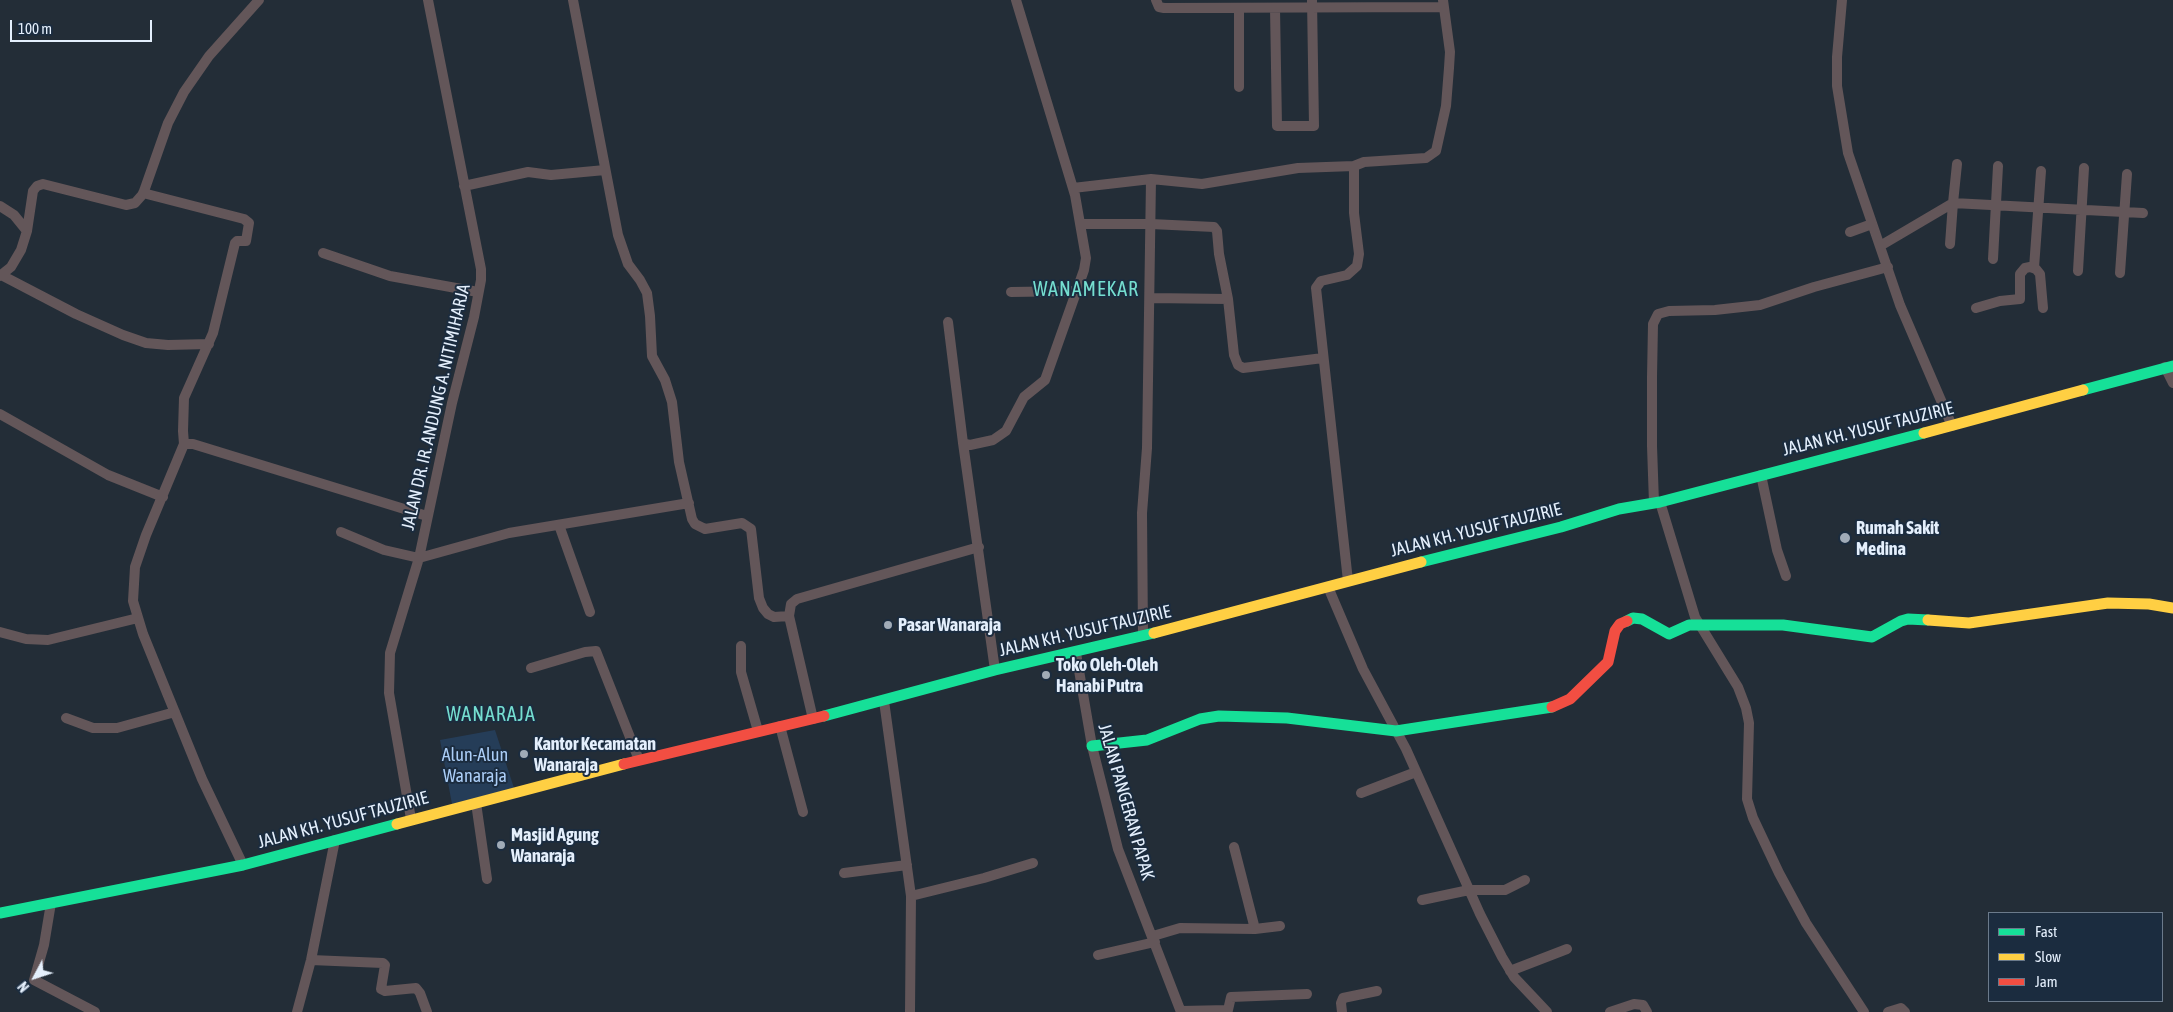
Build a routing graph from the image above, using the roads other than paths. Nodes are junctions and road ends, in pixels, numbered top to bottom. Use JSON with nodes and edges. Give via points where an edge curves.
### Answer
{"nodes":[{"id":1,"x":259,"y":0,"type":"edge"},
{"id":2,"x":428,"y":0,"type":"edge"},
{"id":3,"x":573,"y":0,"type":"edge"},
{"id":4,"x":1016,"y":0,"type":"edge"},
{"id":5,"x":1156,"y":0,"type":"edge"},
{"id":6,"x":1842,"y":0,"type":"edge"},
{"id":7,"x":1312,"y":4,"type":"edge"},
{"id":8,"x":1444,"y":4,"type":"edge"},
{"id":9,"x":1238,"y":8,"type":"junction"},
{"id":10,"x":1275,"y":8,"type":"junction"},
{"id":11,"x":1239,"y":87,"type":"dead end"},
{"id":12,"x":1956,"y":164,"type":"dead end"},
{"id":13,"x":1354,"y":166,"type":"junction"},
{"id":14,"x":1998,"y":166,"type":"dead end"},
{"id":15,"x":2084,"y":168,"type":"dead end"},
{"id":16,"x":605,"y":170,"type":"junction"},
{"id":17,"x":2041,"y":171,"type":"dead end"},
{"id":18,"x":2126,"y":174,"type":"dead end"},
{"id":19,"x":1151,"y":178,"type":"junction"},
{"id":20,"x":464,"y":186,"type":"junction"},
{"id":21,"x":1073,"y":188,"type":"junction"},
{"id":22,"x":144,"y":192,"type":"junction"},
{"id":23,"x":1953,"y":203,"type":"junction"},
{"id":24,"x":0,"y":206,"type":"edge"},
{"id":25,"x":1996,"y":206,"type":"junction"},
{"id":26,"x":2038,"y":208,"type":"junction"},
{"id":27,"x":2082,"y":210,"type":"junction"},
{"id":28,"x":2124,"y":212,"type":"junction"},
{"id":29,"x":2143,"y":213,"type":"dead end"},
{"id":30,"x":1080,"y":224,"type":"junction"},
{"id":31,"x":1151,"y":224,"type":"junction"},
{"id":32,"x":1872,"y":224,"type":"junction"},
{"id":33,"x":27,"y":231,"type":"junction"},
{"id":34,"x":1850,"y":232,"type":"dead end"},
{"id":35,"x":1950,"y":244,"type":"dead end"},
{"id":36,"x":1880,"y":246,"type":"junction"},
{"id":37,"x":323,"y":253,"type":"dead end"},
{"id":38,"x":1993,"y":259,"type":"dead end"},
{"id":39,"x":1888,"y":267,"type":"junction"},
{"id":40,"x":2034,"y":268,"type":"junction"},
{"id":41,"x":2078,"y":271,"type":"dead end"},
{"id":42,"x":2120,"y":273,"type":"dead end"},
{"id":43,"x":1,"y":276,"type":"edge"},
{"id":44,"x":1076,"y":290,"type":"junction"},
{"id":45,"x":478,"y":292,"type":"junction"},
{"id":46,"x":1011,"y":292,"type":"dead end"},
{"id":47,"x":1150,"y":298,"type":"junction"},
{"id":48,"x":1228,"y":298,"type":"junction"},
{"id":49,"x":1976,"y":308,"type":"dead end"},
{"id":50,"x":2043,"y":308,"type":"dead end"},
{"id":51,"x":948,"y":322,"type":"dead end"},
{"id":52,"x":209,"y":344,"type":"junction"},
{"id":53,"x":1323,"y":358,"type":"junction"},
{"id":54,"x":2169,"y":367,"type":"edge"},
{"id":55,"x":2173,"y":383,"type":"edge"},
{"id":56,"x":0,"y":414,"type":"edge"},
{"id":57,"x":1952,"y":426,"type":"junction"},
{"id":58,"x":963,"y":443,"type":"junction"},
{"id":59,"x":184,"y":444,"type":"junction"},
{"id":60,"x":1761,"y":475,"type":"junction"},
{"id":61,"x":163,"y":497,"type":"junction"},
{"id":62,"x":689,"y":503,"type":"junction"},
{"id":63,"x":1657,"y":503,"type":"junction"},
{"id":64,"x":427,"y":516,"type":"junction"},
{"id":65,"x":559,"y":525,"type":"junction"},
{"id":66,"x":341,"y":532,"type":"dead end"},
{"id":67,"x":979,"y":547,"type":"junction"},
{"id":68,"x":419,"y":558,"type":"junction"},
{"id":69,"x":1786,"y":576,"type":"dead end"},
{"id":70,"x":1348,"y":581,"type":"junction"},
{"id":71,"x":1328,"y":587,"type":"junction"},
{"id":72,"x":2173,"y":608,"type":"edge"},
{"id":73,"x":590,"y":612,"type":"dead end"},
{"id":74,"x":789,"y":616,"type":"junction"},
{"id":75,"x":138,"y":618,"type":"junction"},
{"id":76,"x":1698,"y":624,"type":"junction"},
{"id":77,"x":0,"y":632,"type":"edge"},
{"id":78,"x":1143,"y":636,"type":"junction"},
{"id":79,"x":742,"y":646,"type":"dead end"},
{"id":80,"x":1076,"y":653,"type":"junction"},
{"id":81,"x":531,"y":668,"type":"dead end"},
{"id":82,"x":995,"y":670,"type":"junction"},
{"id":83,"x":884,"y":701,"type":"junction"},
{"id":84,"x":174,"y":712,"type":"junction"},
{"id":85,"x":66,"y":718,"type":"dead end"},
{"id":86,"x":813,"y":719,"type":"junction"},
{"id":87,"x":780,"y":726,"type":"junction"},
{"id":88,"x":758,"y":731,"type":"junction"},
{"id":89,"x":1396,"y":731,"type":"junction"},
{"id":90,"x":1092,"y":746,"type":"junction"},
{"id":91,"x":639,"y":760,"type":"junction"},
{"id":92,"x":1416,"y":772,"type":"junction"},
{"id":93,"x":1361,"y":793,"type":"dead end"},
{"id":94,"x":476,"y":803,"type":"junction"},
{"id":95,"x":803,"y":812,"type":"dead end"},
{"id":96,"x":411,"y":819,"type":"junction"},
{"id":97,"x":335,"y":840,"type":"junction"},
{"id":98,"x":1234,"y":847,"type":"dead end"},
{"id":99,"x":1033,"y":862,"type":"dead end"},
{"id":100,"x":243,"y":865,"type":"junction"},
{"id":101,"x":907,"y":865,"type":"junction"},
{"id":102,"x":844,"y":873,"type":"dead end"},
{"id":103,"x":487,"y":879,"type":"dead end"},
{"id":104,"x":1525,"y":880,"type":"dead end"},
{"id":105,"x":1469,"y":890,"type":"junction"},
{"id":106,"x":911,"y":896,"type":"junction"},
{"id":107,"x":1422,"y":900,"type":"dead end"},
{"id":108,"x":51,"y":903,"type":"junction"},
{"id":109,"x":0,"y":913,"type":"edge"},
{"id":110,"x":1280,"y":926,"type":"dead end"},
{"id":111,"x":1254,"y":929,"type":"junction"},
{"id":112,"x":1154,"y":939,"type":"junction"},
{"id":113,"x":1567,"y":949,"type":"dead end"},
{"id":114,"x":1098,"y":955,"type":"dead end"},
{"id":115,"x":311,"y":960,"type":"junction"},
{"id":116,"x":1510,"y":971,"type":"junction"},
{"id":117,"x":1378,"y":991,"type":"dead end"},
{"id":118,"x":1307,"y":994,"type":"dead end"},
{"id":119,"x":1181,"y":1011,"type":"edge"},
{"id":120,"x":95,"y":1012,"type":"edge"},
{"id":121,"x":297,"y":1012,"type":"edge"},
{"id":122,"x":427,"y":1012,"type":"edge"},
{"id":123,"x":910,"y":1012,"type":"edge"},
{"id":124,"x":1342,"y":1012,"type":"edge"},
{"id":125,"x":1547,"y":1012,"type":"edge"},
{"id":126,"x":1610,"y":1012,"type":"edge"},
{"id":127,"x":1647,"y":1012,"type":"edge"},
{"id":128,"x":1864,"y":1012,"type":"edge"},
{"id":129,"x":1888,"y":1012,"type":"edge"},
{"id":130,"x":1905,"y":1012,"type":"edge"}],
"edges":[{"from":1,"to":22,"type":"street","via":[[209,56],[184,92],[168,123]]},
{"from":2,"to":20,"type":"street","name":"JALAN DR. IR. ANDUNG A. NITIMIHARJA"},
{"from":3,"to":16,"type":"street"},
{"from":4,"to":21,"type":"street"},
{"from":5,"to":9,"type":"street","via":[[1159,7],[1164,8]]},
{"from":6,"to":32,"type":"street","via":[[1837,57],[1840,110],[1848,152]]},
{"from":7,"to":8,"type":"street"},
{"from":7,"to":10,"type":"street"},
{"from":7,"to":10,"type":"street","via":[[1314,126],[1277,126]]},
{"from":8,"to":13,"type":"street","via":[[1450,52],[1446,106],[1436,151],[1426,158],[1364,162]]},
{"from":9,"to":10,"type":"street"},
{"from":9,"to":11,"type":"street"},
{"from":12,"to":23,"type":"street"},
{"from":13,"to":19,"type":"street","via":[[1298,168],[1202,184]]},
{"from":13,"to":53,"type":"street","via":[[1358,260],[1351,273],[1317,285]]},
{"from":14,"to":25,"type":"street"},
{"from":15,"to":27,"type":"street"},
{"from":16,"to":20,"type":"street","via":[[551,175],[528,172]]},
{"from":16,"to":62,"type":"street","via":[[623,251],[647,293],[652,356],[672,402],[679,462]]},
{"from":17,"to":26,"type":"street"},
{"from":18,"to":28,"type":"street"},
{"from":19,"to":21,"type":"street"},
{"from":19,"to":31,"type":"street"},
{"from":20,"to":45,"type":"street","name":"JALAN DR. IR. ANDUNG A. NITIMIHARJA","via":[[481,269]]},
{"from":21,"to":30,"type":"street"},
{"from":22,"to":33,"type":"street","via":[[136,203],[126,205],[43,184],[34,191]]},
{"from":22,"to":52,"type":"street","via":[[248,220],[246,241],[237,240],[235,243]]},
{"from":23,"to":25,"type":"street"},
{"from":23,"to":35,"type":"street"},
{"from":23,"to":36,"type":"street"},
{"from":24,"to":33,"type":"street","via":[[14,215]]},
{"from":25,"to":26,"type":"street"},
{"from":25,"to":38,"type":"street"},
{"from":26,"to":27,"type":"street"},
{"from":26,"to":40,"type":"street"},
{"from":27,"to":28,"type":"street"},
{"from":27,"to":41,"type":"street"},
{"from":28,"to":29,"type":"street"},
{"from":28,"to":42,"type":"street"},
{"from":30,"to":31,"type":"street"},
{"from":30,"to":44,"type":"street","via":[[1085,264]]},
{"from":31,"to":47,"type":"street"},
{"from":31,"to":48,"type":"street","via":[[1216,228]]},
{"from":32,"to":34,"type":"street"},
{"from":32,"to":36,"type":"street"},
{"from":33,"to":43,"type":"street","via":[[21,250]]},
{"from":36,"to":39,"type":"street"},
{"from":37,"to":45,"type":"street","via":[[390,276]]},
{"from":39,"to":57,"type":"street","via":[[1900,305]]},
{"from":39,"to":63,"type":"street","via":[[1760,305],[1658,314],[1653,324],[1652,377],[1652,446]]},
{"from":40,"to":49,"type":"street","via":[[2025,268],[2020,274],[2020,299]]},
{"from":40,"to":50,"type":"street","via":[[2040,274]]},
{"from":43,"to":52,"type":"street","via":[[76,314],[146,343]]},
{"from":44,"to":46,"type":"street"},
{"from":44,"to":58,"type":"street","via":[[1045,380],[1024,398],[1000,435],[977,444]]},
{"from":45,"to":64,"type":"street","name":"JALAN DR. IR. ANDUNG A. NITIMIHARJA"},
{"from":47,"to":48,"type":"street"},
{"from":47,"to":78,"type":"street","via":[[1147,448],[1142,513]]},
{"from":48,"to":53,"type":"street","via":[[1238,365],[1243,368]]},
{"from":51,"to":58,"type":"street"},
{"from":52,"to":59,"type":"street","via":[[183,402]]},
{"from":53,"to":70,"type":"street"},
{"from":54,"to":55,"type":"street"},
{"from":54,"to":57,"type":"main road","name":"JALAN KH. YUSUF TAUZIRIE"},
{"from":56,"to":61,"type":"street","via":[[108,474]]},
{"from":57,"to":60,"type":"main road","name":"JALAN KH. YUSUF TAUZIRIE"},
{"from":58,"to":67,"type":"street"},
{"from":59,"to":61,"type":"street"},
{"from":59,"to":64,"type":"street"},
{"from":60,"to":63,"type":"main road","name":"JALAN KH. YUSUF TAUZIRIE"},
{"from":60,"to":69,"type":"street"},
{"from":61,"to":75,"type":"street","via":[[135,568],[133,601]]},
{"from":62,"to":65,"type":"street"},
{"from":62,"to":74,"type":"street","via":[[692,519],[705,530],[748,525],[763,608],[774,617]]},
{"from":63,"to":70,"type":"main road","name":"JALAN KH. YUSUF TAUZIRIE","via":[[1619,509],[1561,527]]},
{"from":63,"to":76,"type":"street"},
{"from":64,"to":68,"type":"street","name":"JALAN DR. IR. ANDUNG A. NITIMIHARJA"},
{"from":65,"to":68,"type":"street","via":[[509,533]]},
{"from":65,"to":73,"type":"street"},
{"from":66,"to":68,"type":"street","via":[[384,550]]},
{"from":67,"to":74,"type":"street","via":[[797,599],[791,604]]},
{"from":67,"to":82,"type":"street"},
{"from":68,"to":96,"type":"street","name":"JALAN DR. IR. ANDUNG A. NITIMIHARJA","via":[[390,653],[389,673],[392,715]]},
{"from":70,"to":71,"type":"main road","name":"JALAN KH. YUSUF TAUZIRIE"},
{"from":71,"to":78,"type":"main road","name":"JALAN KH. YUSUF TAUZIRIE"},
{"from":71,"to":89,"type":"street","via":[[1363,669]]},
{"from":72,"to":76,"type":"main road","via":[[2108,603],[1962,624],[1914,619],[1904,620],[1872,637],[1783,625]]},
{"from":74,"to":86,"type":"street"},
{"from":75,"to":77,"type":"street","via":[[48,640],[26,639]]},
{"from":75,"to":84,"type":"street"},
{"from":76,"to":89,"type":"main road","via":[[1684,626],[1669,634],[1642,618],[1627,620],[1613,634],[1608,662],[1570,699],[1551,708]]},
{"from":76,"to":128,"type":"street","via":[[1738,688],[1746,708],[1749,723],[1747,799],[1753,818],[1806,923]]},
{"from":78,"to":80,"type":"main road","name":"JALAN KH. YUSUF TAUZIRIE"},
{"from":79,"to":88,"type":"street","via":[[740,672]]},
{"from":80,"to":82,"type":"main road","name":"JALAN KH. YUSUF TAUZIRIE"},
{"from":80,"to":90,"type":"street","name":"JALAN PANGERAN PAPAK"},
{"from":81,"to":91,"type":"street","via":[[596,651]]},
{"from":82,"to":83,"type":"main road","name":"JALAN KH. YUSUF TAUZIRIE"},
{"from":83,"to":86,"type":"main road","name":"JALAN KH. YUSUF TAUZIRIE"},
{"from":83,"to":101,"type":"street"},
{"from":84,"to":85,"type":"street","via":[[117,728],[93,728]]},
{"from":84,"to":100,"type":"street"},
{"from":86,"to":87,"type":"main road","name":"JALAN KH. YUSUF TAUZIRIE"},
{"from":87,"to":88,"type":"main road","name":"JALAN KH. YUSUF TAUZIRIE"},
{"from":87,"to":95,"type":"street"},
{"from":88,"to":91,"type":"main road","name":"JALAN KH. YUSUF TAUZIRIE"},
{"from":89,"to":90,"type":"main road","via":[[1288,718],[1219,716],[1200,719],[1147,740]]},
{"from":89,"to":92,"type":"street"},
{"from":90,"to":112,"type":"street","name":"JALAN PANGERAN PAPAK","via":[[1118,848]]},
{"from":91,"to":94,"type":"main road","name":"JALAN KH. YUSUF TAUZIRIE"},
{"from":92,"to":93,"type":"street"},
{"from":92,"to":105,"type":"street"},
{"from":94,"to":96,"type":"main road","name":"JALAN KH. YUSUF TAUZIRIE"},
{"from":94,"to":103,"type":"street"},
{"from":96,"to":97,"type":"main road","name":"JALAN KH. YUSUF TAUZIRIE"},
{"from":97,"to":100,"type":"main road","name":"JALAN KH. YUSUF TAUZIRIE"},
{"from":97,"to":115,"type":"street"},
{"from":98,"to":111,"type":"street"},
{"from":99,"to":106,"type":"street"},
{"from":100,"to":108,"type":"main road","name":"JALAN KH. YUSUF TAUZIRIE"},
{"from":101,"to":102,"type":"street"},
{"from":101,"to":106,"type":"street"},
{"from":104,"to":105,"type":"street","via":[[1505,890]]},
{"from":105,"to":107,"type":"street"},
{"from":105,"to":116,"type":"street"},
{"from":106,"to":123,"type":"street"},
{"from":108,"to":109,"type":"main road","name":"JALAN KH. YUSUF TAUZIRIE"},
{"from":108,"to":120,"type":"street","via":[[34,980]]},
{"from":110,"to":111,"type":"street"},
{"from":111,"to":112,"type":"street","via":[[1180,928]]},
{"from":112,"to":114,"type":"street"},
{"from":112,"to":119,"type":"street","name":"JALAN PANGERAN PAPAK"},
{"from":113,"to":116,"type":"street"},
{"from":115,"to":121,"type":"street"},
{"from":115,"to":122,"type":"street","via":[[383,963],[381,988],[386,991],[416,988]]},
{"from":116,"to":125,"type":"street"},
{"from":117,"to":124,"type":"street","via":[[1343,998]]},
{"from":118,"to":119,"type":"street","via":[[1231,997],[1228,1010]]},
{"from":126,"to":127,"type":"street","via":[[1634,1004],[1643,1005]]},
{"from":129,"to":130,"type":"street","via":[[1901,1008]]}]}
